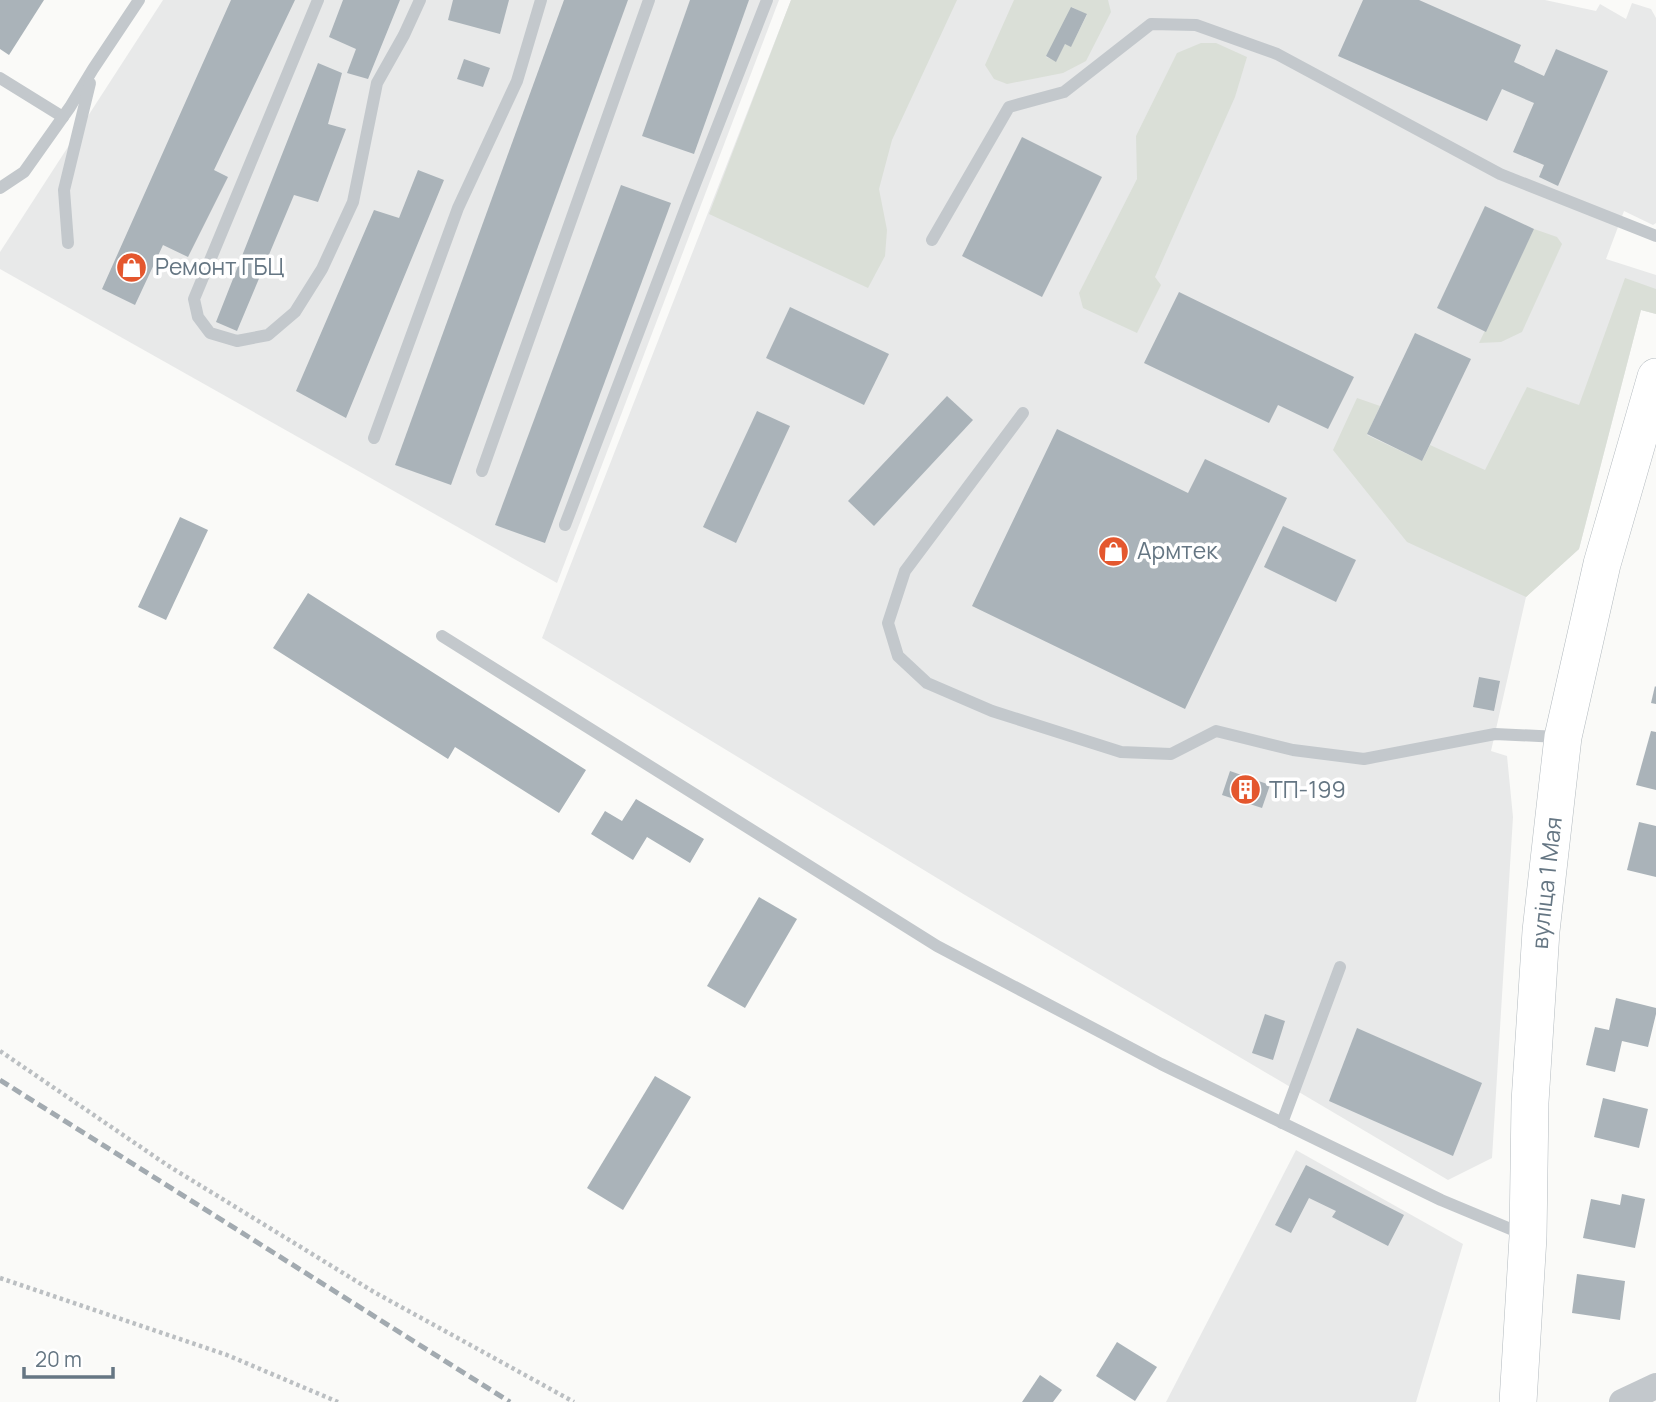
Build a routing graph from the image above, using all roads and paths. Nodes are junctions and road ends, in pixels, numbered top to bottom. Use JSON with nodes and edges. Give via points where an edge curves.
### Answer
{"nodes":[{"id":1,"x":139,"y":0,"type":"edge"},
{"id":2,"x":318,"y":0,"type":"edge"},
{"id":3,"x":420,"y":0,"type":"edge"},
{"id":4,"x":541,"y":0,"type":"edge"},
{"id":5,"x":649,"y":0,"type":"edge"},
{"id":6,"x":767,"y":0,"type":"edge"},
{"id":7,"x":93,"y":69,"type":"junction"},
{"id":8,"x":0,"y":78,"type":"edge"},
{"id":9,"x":63,"y":117,"type":"junction"},
{"id":10,"x":0,"y":188,"type":"edge"},
{"id":11,"x":1656,"y":236,"type":"edge"},
{"id":12,"x":932,"y":240,"type":"dead end"},
{"id":13,"x":68,"y":243,"type":"dead end"},
{"id":14,"x":1656,"y":377,"type":"edge"},
{"id":15,"x":1023,"y":413,"type":"dead end"},
{"id":16,"x":1650,"y":424,"type":"edge"},
{"id":17,"x":374,"y":438,"type":"dead end"},
{"id":18,"x":482,"y":471,"type":"dead end"},
{"id":19,"x":565,"y":526,"type":"dead end"},
{"id":20,"x":442,"y":636,"type":"dead end"},
{"id":21,"x":1563,"y":737,"type":"junction"},
{"id":22,"x":1340,"y":967,"type":"dead end"},
{"id":23,"x":0,"y":1051,"type":"edge"},
{"id":24,"x":1282,"y":1123,"type":"junction"},
{"id":25,"x":1528,"y":1237,"type":"junction"},
{"id":26,"x":0,"y":1278,"type":"edge"},
{"id":27,"x":1656,"y":1386,"type":"edge"},
{"id":28,"x":338,"y":1402,"type":"edge"},
{"id":29,"x":574,"y":1402,"type":"edge"},
{"id":30,"x":1518,"y":1402,"type":"edge"},
{"id":31,"x":1622,"y":1402,"type":"edge"}],
"edges":[{"from":1,"to":7,"type":"lane"},
{"from":2,"to":3,"type":"lane","via":[[194,299],[198,317],[210,333],[237,341],[268,335],[295,312],[322,269],[352,202],[377,83]]},
{"from":4,"to":17,"type":"lane","via":[[517,81],[458,208]]},
{"from":5,"to":18,"type":"lane"},
{"from":6,"to":19,"type":"lane"},
{"from":7,"to":9,"type":"lane"},
{"from":7,"to":13,"type":"lane","via":[[64,190]]},
{"from":8,"to":9,"type":"lane"},
{"from":9,"to":10,"type":"lane","via":[[24,172]]},
{"from":11,"to":12,"type":"lane","via":[[1500,174],[1276,54],[1196,25],[1151,24],[1064,92],[1009,107]]},
{"from":14,"to":16,"type":"street","name":"вуліца 1 Мая"},
{"from":15,"to":21,"type":"lane","via":[[905,571],[888,624],[898,656],[927,684],[992,712],[1121,752],[1171,754],[1216,731],[1293,750],[1364,759],[1495,734]]},
{"from":16,"to":21,"type":"street","name":"вуліца 1 Мая","via":[[1602,564]]},
{"from":20,"to":24,"type":"lane","via":[[937,946]]},
{"from":21,"to":25,"type":"street","name":"вуліца 1 Мая","via":[[1541,932],[1530,1102]]},
{"from":22,"to":24,"type":"lane"},
{"from":23,"to":29,"type":"path","via":[[167,1165],[373,1292]]},
{"from":24,"to":25,"type":"lane"},
{"from":25,"to":30,"type":"street","name":"вуліца 1 Мая"},
{"from":26,"to":28,"type":"path","via":[[226,1355]]},
{"from":27,"to":31,"type":"street"}]}
